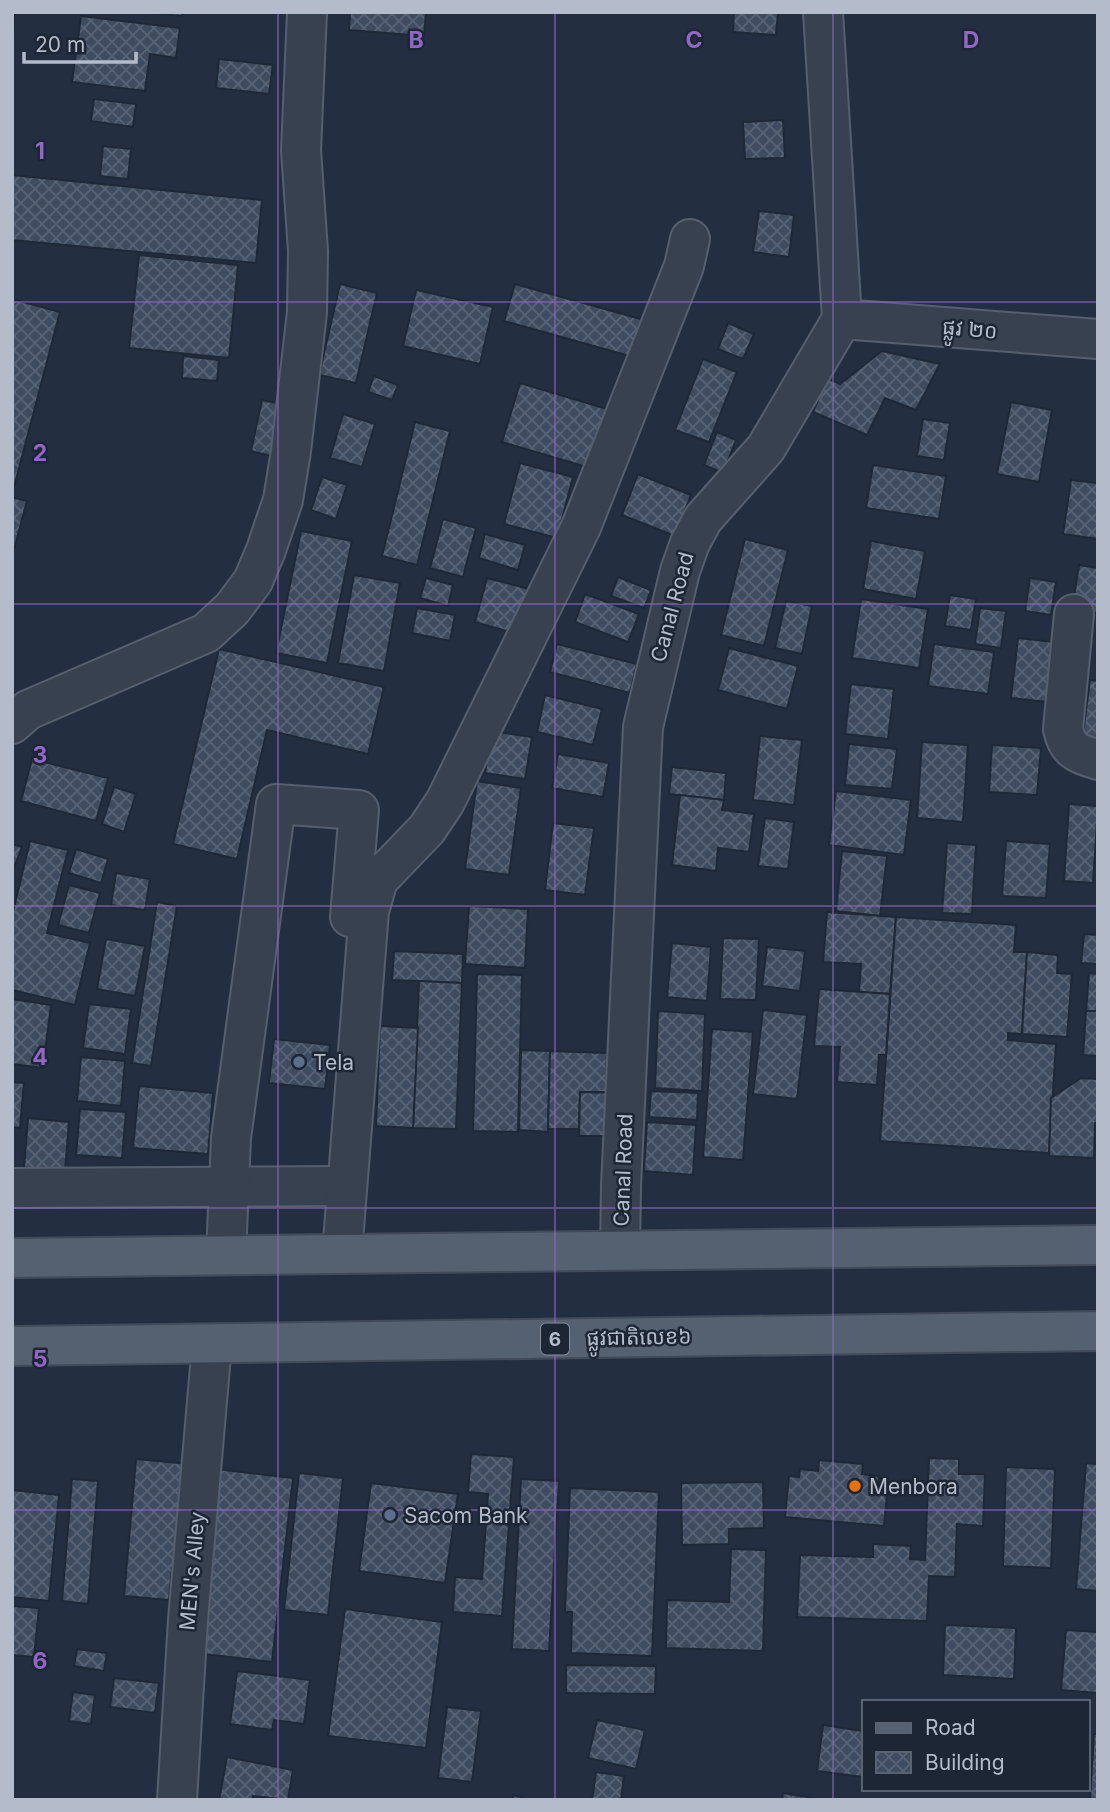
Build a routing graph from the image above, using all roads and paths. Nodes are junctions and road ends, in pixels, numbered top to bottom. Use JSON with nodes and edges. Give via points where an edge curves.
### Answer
{"nodes":[{"id":1,"x":307,"y":12,"type":"edge"},
{"id":2,"x":823,"y":12,"type":"edge"},
{"id":3,"x":690,"y":239,"type":"dead end"},
{"id":4,"x":842,"y":319,"type":"junction"},
{"id":5,"x":1098,"y":339,"type":"edge"},
{"id":6,"x":1074,"y":614,"type":"dead end"},
{"id":7,"x":12,"y":724,"type":"edge"},
{"id":8,"x":1098,"y":761,"type":"edge"},
{"id":9,"x":229,"y":1186,"type":"junction"},
{"id":10,"x":339,"y":1186,"type":"junction"},
{"id":11,"x":12,"y":1188,"type":"edge"},
{"id":12,"x":1098,"y":1245,"type":"edge"},
{"id":13,"x":620,"y":1250,"type":"junction"},
{"id":14,"x":335,"y":1254,"type":"junction"},
{"id":15,"x":226,"y":1255,"type":"junction"},
{"id":16,"x":12,"y":1258,"type":"edge"},
{"id":17,"x":1098,"y":1331,"type":"edge"},
{"id":18,"x":212,"y":1343,"type":"junction"},
{"id":19,"x":12,"y":1346,"type":"edge"},
{"id":20,"x":177,"y":1800,"type":"edge"}],
"edges":[{"from":1,"to":7,"type":"street","via":[[301,150],[307,312],[291,451],[266,550],[253,581],[206,633],[28,710]]},
{"from":2,"to":4,"type":"street"},
{"from":3,"to":10,"type":"street","via":[[684,266],[581,527],[445,802],[427,829],[378,880],[369,911]]},
{"from":4,"to":5,"type":"street","name":"ផ្លូវ ២០"},
{"from":4,"to":13,"type":"street","name":"Canal Road","via":[[766,448],[703,519],[690,543],[650,690],[643,727]]},
{"from":6,"to":8,"type":"street","via":[[1063,729],[1074,751]]},
{"from":9,"to":10,"type":"street"},
{"from":9,"to":10,"type":"street","via":[[231,1138],[276,804],[359,810]]},
{"from":9,"to":11,"type":"street"},
{"from":9,"to":15,"type":"street"},
{"from":10,"to":14,"type":"street"},
{"from":12,"to":13,"type":"main road"},
{"from":13,"to":14,"type":"main road"},
{"from":14,"to":15,"type":"main road"},
{"from":15,"to":16,"type":"main road"},
{"from":17,"to":18,"type":"main road","name":"ផ្លូវជាតិលេខ៦","number":"6"},
{"from":18,"to":19,"type":"main road","name":"ផ្លូវជាតិលេខ៦","number":"6"},
{"from":18,"to":20,"type":"street","name":"MEN's Alley"}]}
